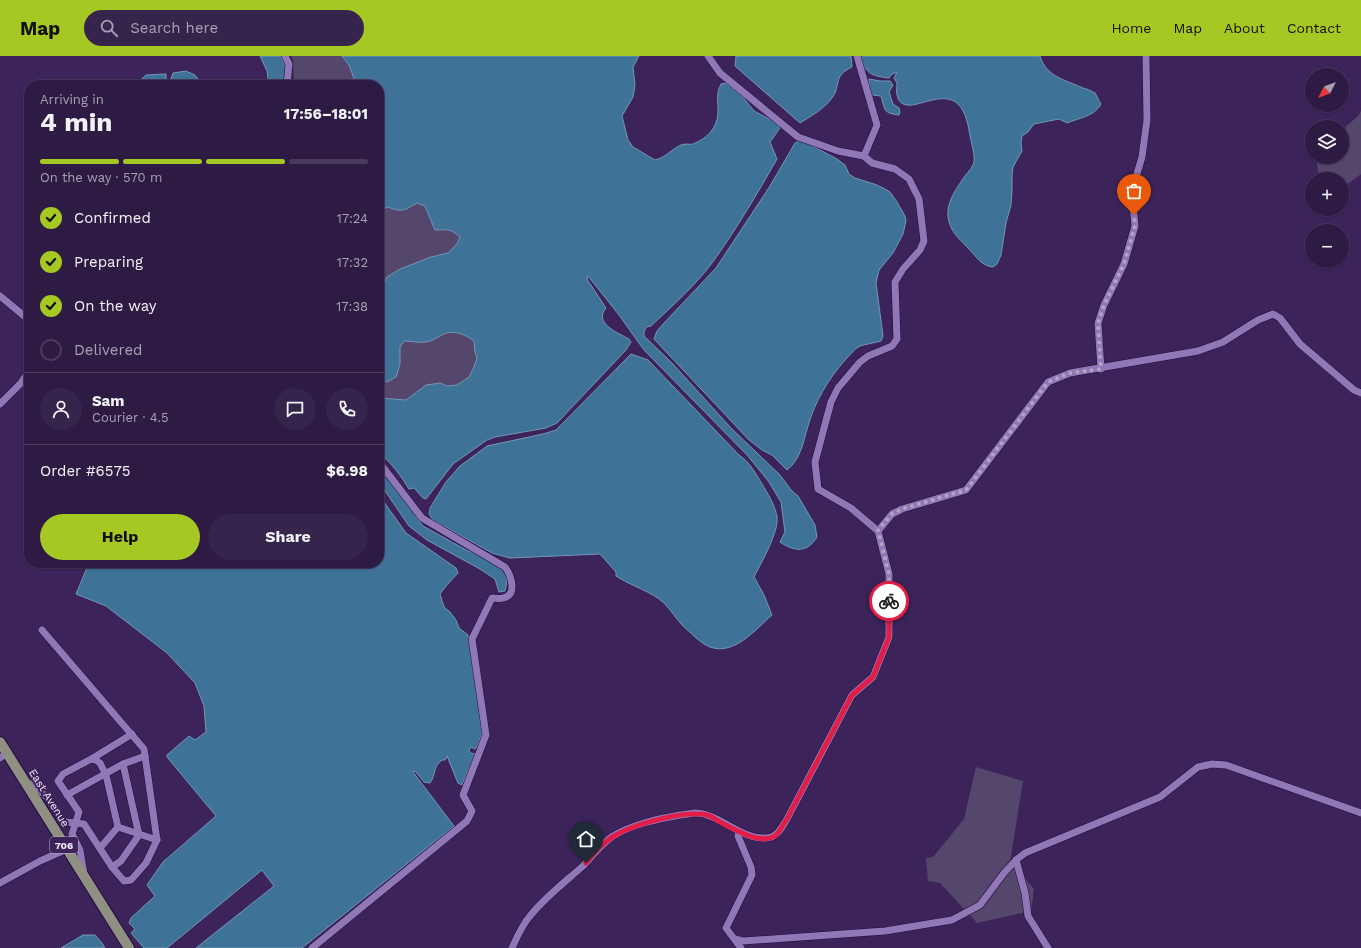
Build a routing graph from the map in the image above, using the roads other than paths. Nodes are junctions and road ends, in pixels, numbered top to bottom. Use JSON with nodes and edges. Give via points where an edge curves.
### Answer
{"nodes":[{"id":1,"x":284,"y":56,"type":"edge"},
{"id":2,"x":708,"y":56,"type":"edge"},
{"id":3,"x":857,"y":56,"type":"edge"},
{"id":4,"x":1146,"y":56,"type":"edge"},
{"id":5,"x":287,"y":80,"type":"edge"},
{"id":6,"x":864,"y":156,"type":"junction"},
{"id":7,"x":0,"y":296,"type":"edge"},
{"id":8,"x":24,"y":316,"type":"edge"},
{"id":9,"x":1101,"y":369,"type":"junction"},
{"id":10,"x":24,"y":378,"type":"edge"},
{"id":11,"x":1361,"y":393,"type":"edge"},
{"id":12,"x":0,"y":404,"type":"edge"},
{"id":13,"x":384,"y":469,"type":"edge"},
{"id":14,"x":878,"y":530,"type":"junction"},
{"id":15,"x":42,"y":630,"type":"dead end"},
{"id":16,"x":132,"y":734,"type":"junction"},
{"id":17,"x":0,"y":742,"type":"edge"},
{"id":18,"x":4,"y":756,"type":"edge"},
{"id":19,"x":145,"y":756,"type":"junction"},
{"id":20,"x":93,"y":758,"type":"junction"},
{"id":21,"x":123,"y":764,"type":"junction"},
{"id":22,"x":106,"y":775,"type":"junction"},
{"id":23,"x":25,"y":782,"type":"junction"},
{"id":24,"x":67,"y":795,"type":"junction"},
{"id":25,"x":1361,"y":813,"type":"edge"},
{"id":26,"x":76,"y":822,"type":"junction"},
{"id":27,"x":118,"y":827,"type":"junction"},
{"id":28,"x":739,"y":832,"type":"junction"},
{"id":29,"x":139,"y":835,"type":"junction"},
{"id":30,"x":157,"y":840,"type":"junction"},
{"id":31,"x":100,"y":848,"type":"junction"},
{"id":32,"x":67,"y":849,"type":"junction"},
{"id":33,"x":1016,"y":860,"type":"junction"},
{"id":34,"x":112,"y":866,"type":"junction"},
{"id":35,"x":85,"y":878,"type":"junction"},
{"id":36,"x":0,"y":883,"type":"edge"},
{"id":37,"x":735,"y":939,"type":"junction"},
{"id":38,"x":129,"y":948,"type":"edge"},
{"id":39,"x":312,"y":948,"type":"edge"},
{"id":40,"x":512,"y":948,"type":"edge"},
{"id":41,"x":741,"y":948,"type":"edge"},
{"id":42,"x":1048,"y":948,"type":"edge"}],
"edges":[{"from":1,"to":5,"type":"street","via":[[289,64]]},
{"from":2,"to":6,"type":"street","via":[[720,73],[798,137],[838,152]]},
{"from":3,"to":6,"type":"street","via":[[877,125]]},
{"from":4,"to":9,"type":"street","via":[[1147,120],[1142,158],[1133,187],[1135,226],[1124,264],[1098,323]]},
{"from":6,"to":14,"type":"street","via":[[872,163],[895,169],[909,179],[919,199],[924,242],[895,282],[895,343],[860,362],[838,388],[831,402],[815,462],[818,489],[851,508]]},
{"from":7,"to":8,"type":"street"},
{"from":9,"to":11,"type":"street","via":[[1198,351],[1223,342],[1258,320],[1273,314],[1280,318],[1300,344],[1354,390]]},
{"from":9,"to":14,"type":"street","via":[[1070,373],[1048,382],[966,490],[902,509],[892,514]]},
{"from":10,"to":12,"type":"street"},
{"from":13,"to":39,"type":"street","via":[[422,518],[505,567],[510,573],[512,586],[509,595],[492,598],[472,638],[486,735],[463,795],[472,811],[467,821]]},
{"from":14,"to":28,"type":"street","via":[[889,574],[889,637],[873,677],[852,695],[787,819],[775,836],[758,838]]},
{"from":15,"to":16,"type":"street"},
{"from":16,"to":19,"type":"street","via":[[144,749]]},
{"from":16,"to":20,"type":"street"},
{"from":17,"to":18,"type":"main road","name":"East Avenue","number":"706"},
{"from":18,"to":23,"type":"main road","name":"East Avenue","number":"706"},
{"from":19,"to":21,"type":"street"},
{"from":19,"to":30,"type":"street"},
{"from":20,"to":22,"type":"street","via":[[100,762]]},
{"from":20,"to":24,"type":"street","via":[[63,774],[58,781]]},
{"from":21,"to":22,"type":"street"},
{"from":21,"to":29,"type":"street"},
{"from":22,"to":24,"type":"street"},
{"from":22,"to":27,"type":"street"},
{"from":23,"to":26,"type":"street","via":[[36,786],[61,819]]},
{"from":23,"to":32,"type":"main road","name":"East Avenue","number":"706"},
{"from":24,"to":26,"type":"street","via":[[78,812]]},
{"from":25,"to":33,"type":"street","via":[[1226,765],[1212,764],[1198,767],[1160,797]]},
{"from":26,"to":31,"type":"street","via":[[84,824]]},
{"from":26,"to":35,"type":"street","via":[[72,834],[80,850]]},
{"from":27,"to":29,"type":"street"},
{"from":27,"to":31,"type":"street"},
{"from":28,"to":37,"type":"street","via":[[738,836],[752,875],[726,928]]},
{"from":28,"to":40,"type":"street","via":[[709,815],[694,813],[641,824],[614,836],[598,848],[586,863],[533,912]]},
{"from":29,"to":30,"type":"street"},
{"from":29,"to":34,"type":"street","via":[[121,860]]},
{"from":30,"to":34,"type":"street","via":[[146,863],[131,880],[124,881]]},
{"from":31,"to":34,"type":"street"},
{"from":32,"to":35,"type":"main road","name":"East Avenue","number":"706"},
{"from":32,"to":36,"type":"street"},
{"from":33,"to":37,"type":"street","via":[[980,905],[952,920],[885,931],[743,941]]},
{"from":33,"to":42,"type":"street","via":[[1028,916]]},
{"from":35,"to":38,"type":"main road","name":"East Avenue","number":"706"},
{"from":37,"to":41,"type":"street"}]}
